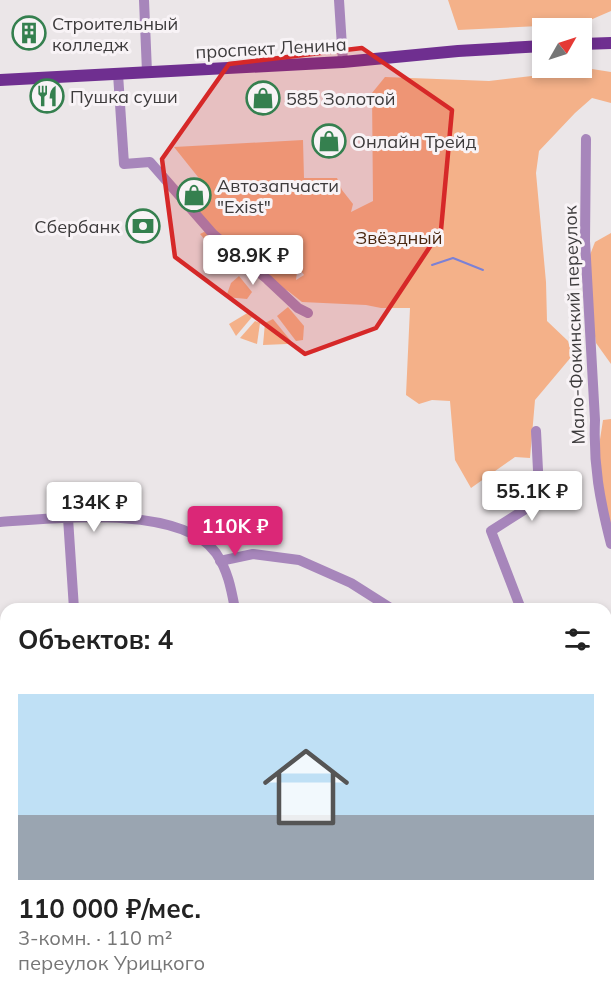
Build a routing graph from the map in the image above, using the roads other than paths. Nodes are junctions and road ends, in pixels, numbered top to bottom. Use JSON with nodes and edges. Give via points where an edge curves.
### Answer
{"nodes":[{"id":1,"x":144,"y":0,"type":"edge"},
{"id":2,"x":339,"y":0,"type":"edge"},
{"id":3,"x":611,"y":43,"type":"edge"},
{"id":4,"x":592,"y":44,"type":"edge"},
{"id":5,"x":532,"y":47,"type":"edge"},
{"id":6,"x":342,"y":62,"type":"junction"},
{"id":7,"x":147,"y":72,"type":"junction"},
{"id":8,"x":118,"y":74,"type":"junction"},
{"id":9,"x":0,"y":80,"type":"edge"},
{"id":10,"x":586,"y":139,"type":"dead end"},
{"id":11,"x":308,"y":313,"type":"dead end"},
{"id":12,"x":536,"y":431,"type":"dead end"},
{"id":13,"x":68,"y":518,"type":"junction"},
{"id":14,"x":0,"y":522,"type":"edge"},
{"id":15,"x":611,"y":544,"type":"edge"},
{"id":16,"x":220,"y":561,"type":"junction"},
{"id":17,"x":74,"y":603,"type":"edge"},
{"id":18,"x":234,"y":603,"type":"edge"},
{"id":19,"x":383,"y":603,"type":"edge"},
{"id":20,"x":519,"y":603,"type":"edge"}],
"edges":[{"from":1,"to":7,"type":"street"},
{"from":2,"to":6,"type":"street"},
{"from":3,"to":4,"type":"main road"},
{"from":5,"to":6,"type":"main road","name":"проспект Ленина"},
{"from":6,"to":7,"type":"main road","name":"проспект Ленина"},
{"from":7,"to":8,"type":"main road","name":"проспект Ленина"},
{"from":8,"to":9,"type":"main road","name":"проспект Ленина"},
{"from":8,"to":11,"type":"street","via":[[124,164],[150,162],[204,224]]},
{"from":10,"to":15,"type":"street","name":"Мало-Фокинский переулок","via":[[585,241],[594,447],[598,494]]},
{"from":12,"to":20,"type":"street","via":[[539,490],[535,503],[491,531]]},
{"from":13,"to":14,"type":"street"},
{"from":13,"to":16,"type":"street","via":[[149,519],[190,532],[214,551]]},
{"from":13,"to":17,"type":"street"},
{"from":16,"to":18,"type":"street","via":[[228,575]]},
{"from":16,"to":19,"type":"street","via":[[254,554],[299,560],[351,583]]}]}
